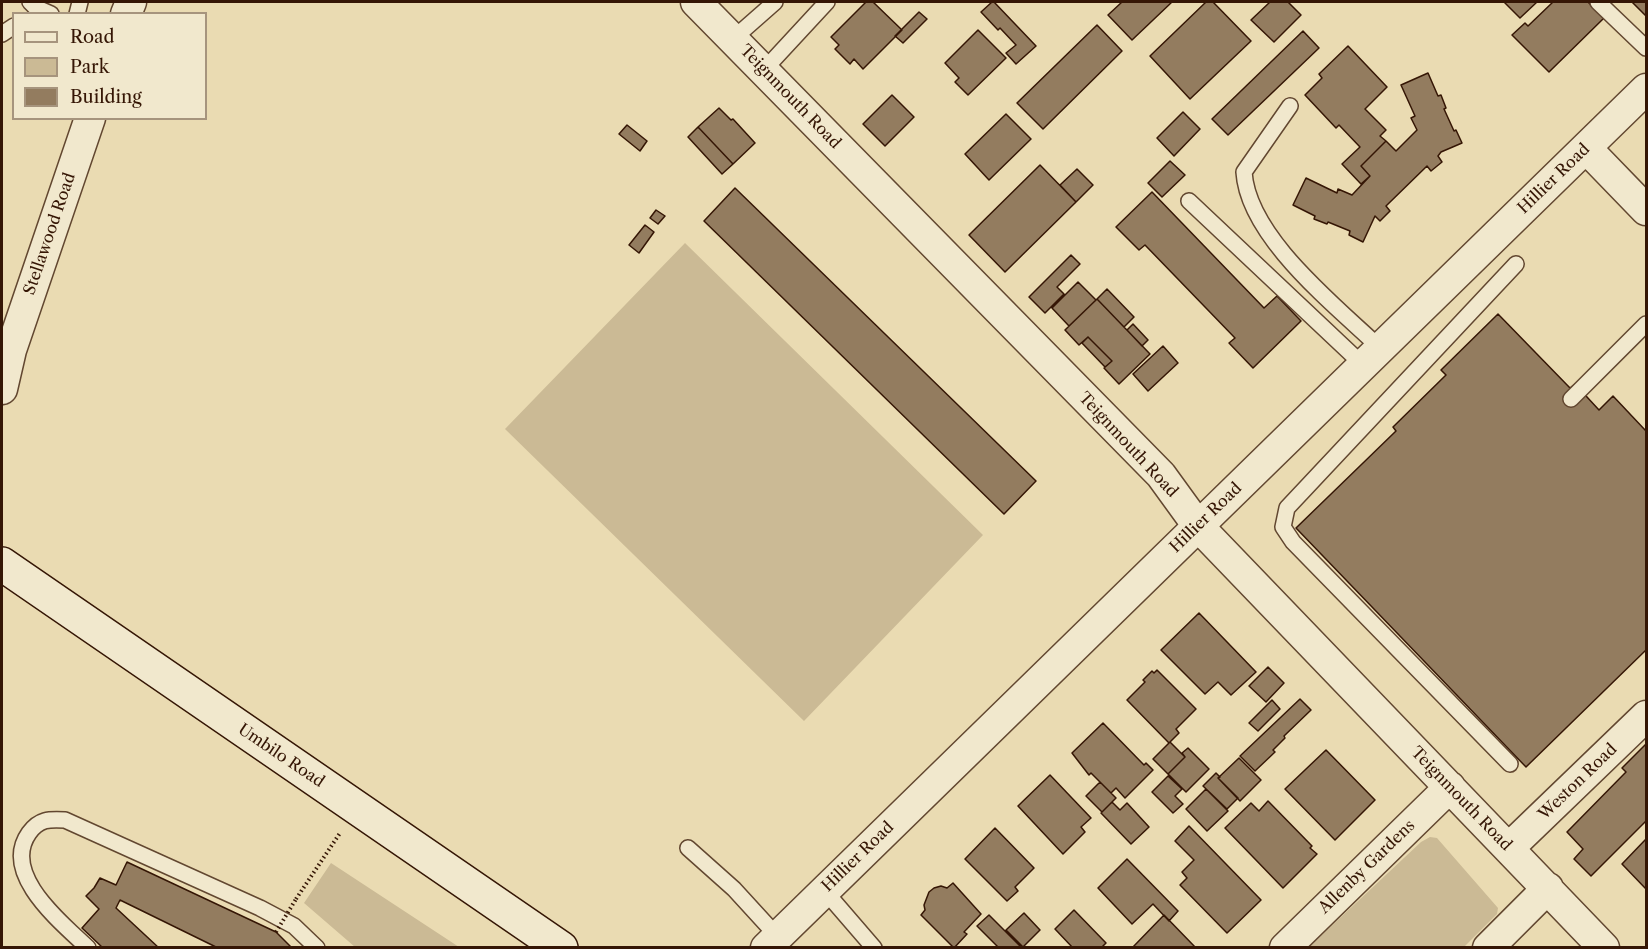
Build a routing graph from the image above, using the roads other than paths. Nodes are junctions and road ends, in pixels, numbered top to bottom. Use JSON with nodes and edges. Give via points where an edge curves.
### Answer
{"nodes":[{"id":1,"x":696,"y":2,"type":"edge"},
{"id":2,"x":775,"y":2,"type":"edge"},
{"id":3,"x":826,"y":2,"type":"edge"},
{"id":4,"x":1598,"y":2,"type":"edge"},
{"id":5,"x":31,"y":7,"type":"edge"},
{"id":6,"x":45,"y":12,"type":"edge"},
{"id":7,"x":733,"y":39,"type":"junction"},
{"id":8,"x":1647,"y":48,"type":"edge"},
{"id":9,"x":764,"y":70,"type":"junction"},
{"id":10,"x":1647,"y":89,"type":"edge"},
{"id":11,"x":1290,"y":106,"type":"dead end"},
{"id":12,"x":89,"y":120,"type":"edge"},
{"id":13,"x":1586,"y":148,"type":"junction"},
{"id":14,"x":1189,"y":201,"type":"dead end"},
{"id":15,"x":1647,"y":210,"type":"edge"},
{"id":16,"x":1516,"y":264,"type":"dead end"},
{"id":17,"x":1647,"y":324,"type":"edge"},
{"id":18,"x":6,"y":356,"type":"edge"},
{"id":19,"x":1371,"y":357,"type":"junction"},
{"id":20,"x":2,"y":389,"type":"edge"},
{"id":21,"x":1571,"y":399,"type":"dead end"},
{"id":22,"x":1198,"y":526,"type":"junction"},
{"id":23,"x":2,"y":564,"type":"edge"},
{"id":24,"x":1647,"y":716,"type":"edge"},
{"id":25,"x":1510,"y":765,"type":"dead end"},
{"id":26,"x":1450,"y":787,"type":"junction"},
{"id":27,"x":688,"y":848,"type":"dead end"},
{"id":28,"x":1509,"y":848,"type":"junction"},
{"id":29,"x":1548,"y":888,"type":"junction"},
{"id":30,"x":824,"y":890,"type":"junction"},
{"id":31,"x":772,"y":942,"type":"edge"},
{"id":32,"x":88,"y":948,"type":"edge"},
{"id":33,"x":316,"y":948,"type":"edge"},
{"id":34,"x":561,"y":948,"type":"edge"},
{"id":35,"x":873,"y":948,"type":"edge"},
{"id":36,"x":1285,"y":948,"type":"edge"},
{"id":37,"x":1488,"y":948,"type":"edge"},
{"id":38,"x":1604,"y":948,"type":"edge"}],
"edges":[{"from":1,"to":7,"type":"street","name":"Teignmouth Road"},
{"from":2,"to":7,"type":"lane"},
{"from":3,"to":9,"type":"lane"},
{"from":4,"to":8,"type":"lane"},
{"from":5,"to":6,"type":"lane"},
{"from":7,"to":9,"type":"street","name":"Teignmouth Road"},
{"from":9,"to":22,"type":"street","name":"Teignmouth Road","via":[[1161,475]]},
{"from":10,"to":13,"type":"street","name":"Hillier Road"},
{"from":11,"to":19,"type":"lane","via":[[1244,172],[1247,192],[1284,255]]},
{"from":12,"to":18,"type":"street","name":"Stellawood Road"},
{"from":13,"to":15,"type":"street"},
{"from":13,"to":19,"type":"street","name":"Hillier Road"},
{"from":14,"to":19,"type":"lane"},
{"from":16,"to":25,"type":"lane","via":[[1287,508],[1283,526],[1293,542]]},
{"from":17,"to":21,"type":"lane"},
{"from":18,"to":20,"type":"street","name":"Stellawood Road"},
{"from":19,"to":22,"type":"street","name":"Hillier Road"},
{"from":22,"to":26,"type":"street","name":"Teignmouth Road"},
{"from":22,"to":30,"type":"street","name":"Hillier Road"},
{"from":23,"to":34,"type":"main road","name":"Umbilo Road"},
{"from":24,"to":28,"type":"street","name":"Weston Road"},
{"from":26,"to":28,"type":"street","name":"Teignmouth Road"},
{"from":26,"to":36,"type":"street","name":"Allenby Gardens"},
{"from":27,"to":31,"type":"lane","via":[[734,889]]},
{"from":28,"to":29,"type":"street","name":"Teignmouth Road"},
{"from":29,"to":37,"type":"street"},
{"from":29,"to":38,"type":"street","name":"Teignmouth Road"},
{"from":30,"to":31,"type":"street","name":"Hillier Road"},
{"from":30,"to":35,"type":"lane"},
{"from":32,"to":33,"type":"lane","via":[[38,900],[25,881],[20,852],[25,837],[35,825],[48,819],[65,820],[260,908],[294,926]]}]}
